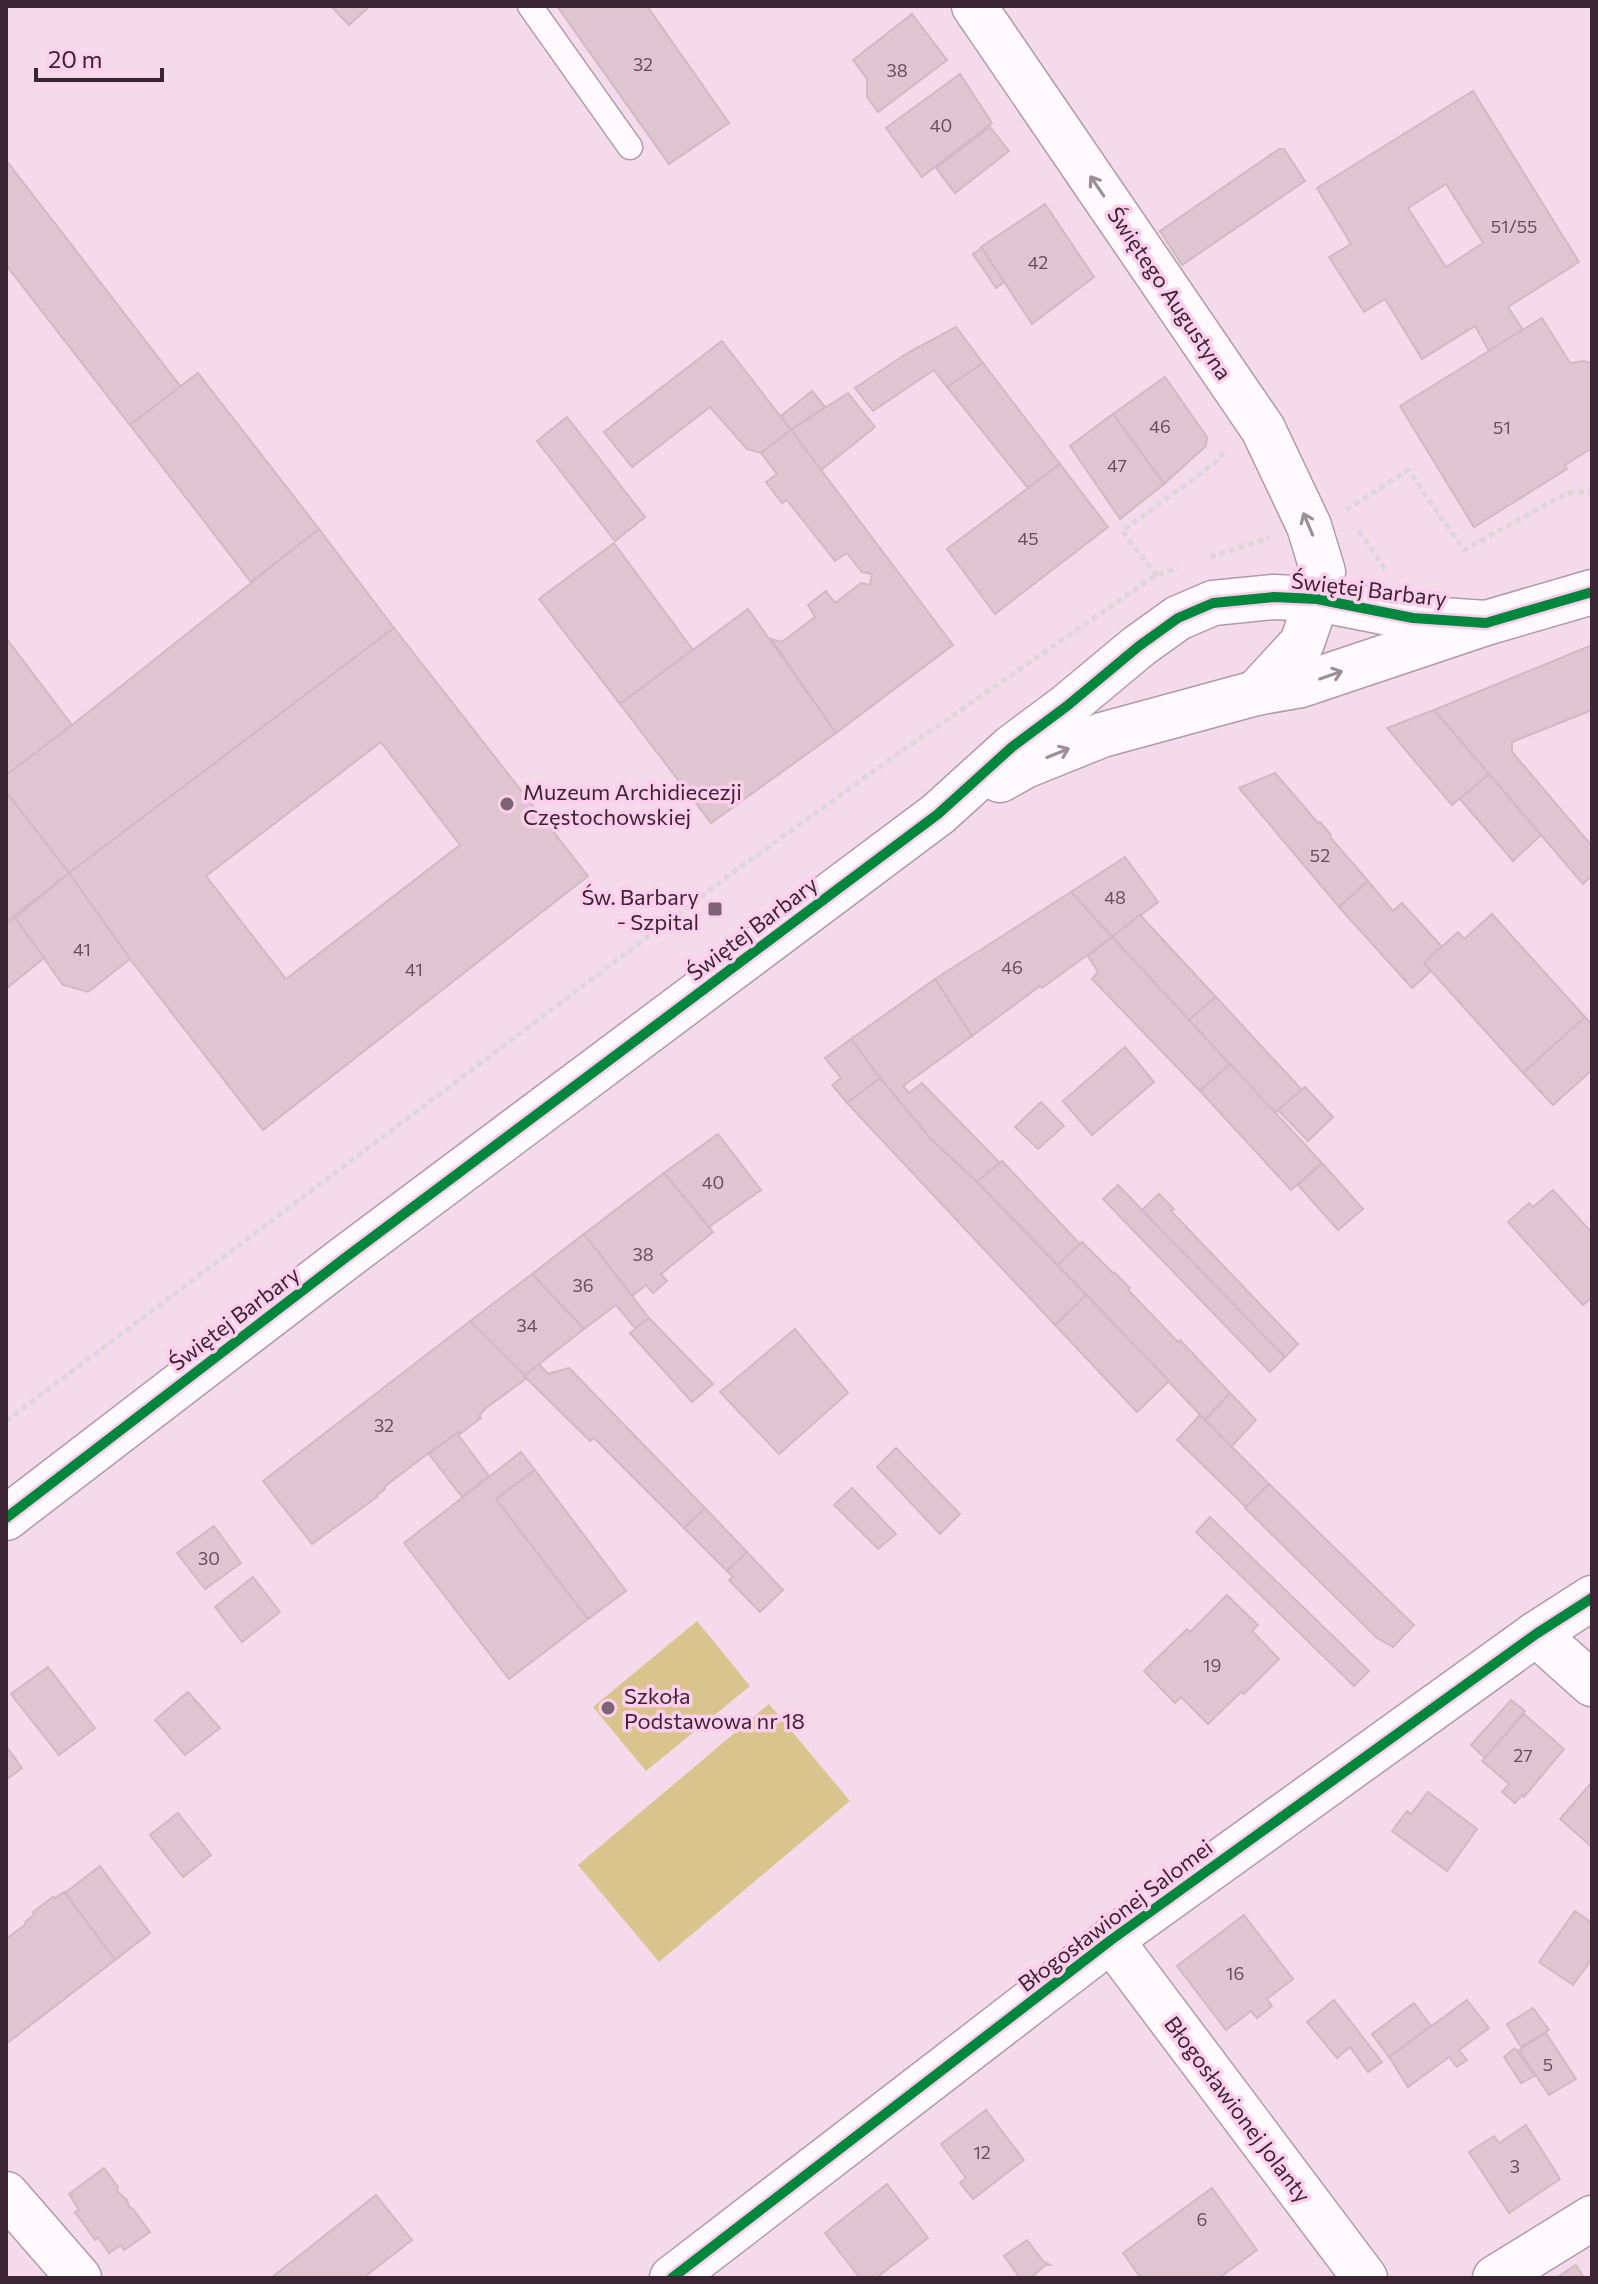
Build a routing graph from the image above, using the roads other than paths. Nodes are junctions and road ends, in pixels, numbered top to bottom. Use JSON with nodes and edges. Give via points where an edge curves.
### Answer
{"nodes":[{"id":1,"x":530,"y":6,"type":"edge"},
{"id":2,"x":974,"y":6,"type":"edge"},
{"id":3,"x":630,"y":147,"type":"dead end"},
{"id":4,"x":1592,"y":592,"type":"edge"},
{"id":5,"x":1317,"y":599,"type":"junction"},
{"id":6,"x":1486,"y":623,"type":"junction"},
{"id":7,"x":1256,"y":693,"type":"junction"},
{"id":8,"x":938,"y":814,"type":"junction"},
{"id":9,"x":6,"y":1518,"type":"edge"},
{"id":10,"x":1592,"y":1598,"type":"edge"},
{"id":11,"x":1536,"y":1634,"type":"junction"},
{"id":12,"x":1592,"y":1684,"type":"edge"},
{"id":13,"x":1111,"y":1940,"type":"junction"},
{"id":14,"x":6,"y":2194,"type":"edge"},
{"id":15,"x":1592,"y":2218,"type":"edge"},
{"id":16,"x":79,"y":2278,"type":"edge"},
{"id":17,"x":672,"y":2278,"type":"edge"},
{"id":18,"x":1365,"y":2278,"type":"edge"},
{"id":19,"x":1495,"y":2278,"type":"edge"}],
"edges":[{"from":1,"to":3,"type":"lane"},
{"from":5,"to":2,"type":"street","name":"Świętego Augustyna","one_way":true,"via":[[1323,572],[1309,526],[1263,429]]},
{"from":4,"to":6,"type":"street","name":"Świętej Barbary"},
{"from":5,"to":6,"type":"street","name":"Świętej Barbary","via":[[1413,618]]},
{"from":5,"to":7,"type":"street","name":"Świętej Barbary","via":[[1302,643]]},
{"from":5,"to":8,"type":"street","name":"Świętej Barbary","via":[[1238,599],[1178,618],[1012,747]]},
{"from":7,"to":6,"type":"street","name":"Świętej Barbary","one_way":true,"via":[[1301,685]]},
{"from":8,"to":7,"type":"street","name":"Świętej Barbary","one_way":true,"via":[[1025,766],[1102,735]]},
{"from":8,"to":9,"type":"street","name":"Świętej Barbary"},
{"from":10,"to":11,"type":"street","name":"Błogosławionej Salomei"},
{"from":11,"to":12,"type":"street"},
{"from":11,"to":13,"type":"street","name":"Błogosławionej Salomei"},
{"from":13,"to":17,"type":"street","name":"Błogosławionej Salomei"},
{"from":13,"to":18,"type":"street","name":"Błogosławionej Jolanty"},
{"from":14,"to":16,"type":"street"},
{"from":15,"to":19,"type":"street"}]}
